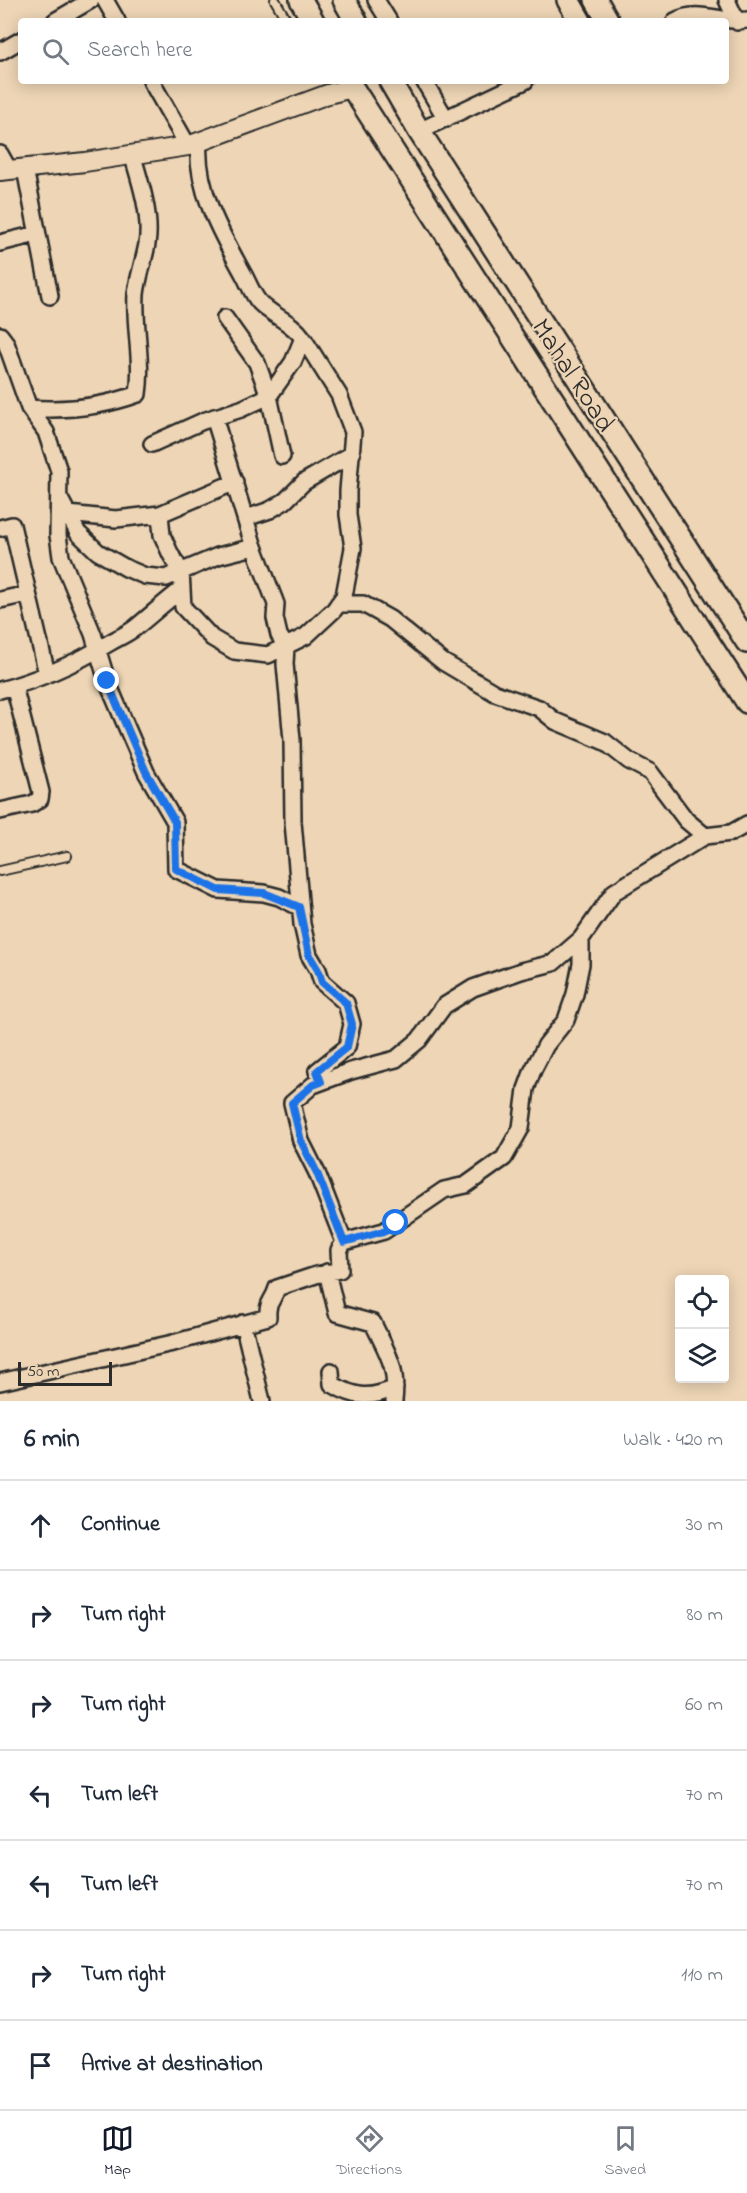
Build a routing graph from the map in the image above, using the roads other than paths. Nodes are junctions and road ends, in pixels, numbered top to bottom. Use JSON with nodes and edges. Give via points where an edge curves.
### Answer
{"nodes":[{"id":1,"x":91,"y":0,"type":"edge"},
{"id":2,"x":105,"y":0,"type":"edge"},
{"id":3,"x":275,"y":0,"type":"edge"},
{"id":4,"x":301,"y":0,"type":"edge"},
{"id":5,"x":344,"y":0,"type":"edge"},
{"id":6,"x":376,"y":0,"type":"edge"},
{"id":7,"x":568,"y":0,"type":"edge"},
{"id":8,"x":596,"y":0,"type":"edge"},
{"id":9,"x":727,"y":0,"type":"edge"},
{"id":10,"x":60,"y":18,"type":"edge"},
{"id":11,"x":115,"y":18,"type":"edge"},
{"id":12,"x":285,"y":18,"type":"edge"},
{"id":13,"x":311,"y":18,"type":"edge"},
{"id":14,"x":354,"y":18,"type":"edge"},
{"id":15,"x":386,"y":18,"type":"edge"},
{"id":16,"x":578,"y":18,"type":"edge"},
{"id":17,"x":606,"y":18,"type":"edge"},
{"id":18,"x":688,"y":18,"type":"edge"},
{"id":19,"x":721,"y":18,"type":"edge"},
{"id":20,"x":742,"y":21,"type":"edge"},
{"id":21,"x":18,"y":42,"type":"edge"},
{"id":22,"x":0,"y":52,"type":"edge"},
{"id":23,"x":153,"y":84,"type":"edge"},
{"id":24,"x":392,"y":84,"type":"edge"},
{"id":25,"x":426,"y":84,"type":"edge"},
{"id":26,"x":519,"y":84,"type":"edge"},
{"id":27,"x":350,"y":85,"type":"edge"},
{"id":28,"x":446,"y":119,"type":"junction"},
{"id":29,"x":419,"y":131,"type":"junction"},
{"id":30,"x":193,"y":144,"type":"junction"},
{"id":31,"x":0,"y":154,"type":"edge"},
{"id":32,"x":132,"y":154,"type":"junction"},
{"id":33,"x":11,"y":170,"type":"edge"},
{"id":34,"x":37,"y":234,"type":"junction"},
{"id":35,"x":0,"y":243,"type":"edge"},
{"id":36,"x":50,"y":296,"type":"dead end"},
{"id":37,"x":225,"y":318,"type":"dead end"},
{"id":38,"x":0,"y":335,"type":"edge"},
{"id":39,"x":303,"y":338,"type":"junction"},
{"id":40,"x":269,"y":396,"type":"junction"},
{"id":41,"x":29,"y":408,"type":"junction"},
{"id":42,"x":214,"y":417,"type":"junction"},
{"id":43,"x":152,"y":444,"type":"dead end"},
{"id":44,"x":352,"y":454,"type":"junction"},
{"id":45,"x":282,"y":456,"type":"dead end"},
{"id":46,"x":235,"y":482,"type":"junction"},
{"id":47,"x":59,"y":497,"type":"junction"},
{"id":48,"x":68,"y":514,"type":"junction"},
{"id":49,"x":160,"y":514,"type":"junction"},
{"id":50,"x":246,"y":518,"type":"junction"},
{"id":51,"x":0,"y":528,"type":"edge"},
{"id":52,"x":255,"y":547,"type":"junction"},
{"id":53,"x":182,"y":571,"type":"junction"},
{"id":54,"x":181,"y":590,"type":"junction"},
{"id":55,"x":28,"y":594,"type":"junction"},
{"id":56,"x":0,"y":600,"type":"edge"},
{"id":57,"x":338,"y":604,"type":"junction"},
{"id":58,"x":747,"y":642,"type":"edge"},
{"id":59,"x":286,"y":647,"type":"junction"},
{"id":60,"x":98,"y":651,"type":"junction"},
{"id":61,"x":47,"y":674,"type":"junction"},
{"id":62,"x":7,"y":688,"type":"edge"},
{"id":63,"x":747,"y":702,"type":"edge"},
{"id":64,"x":0,"y":811,"type":"edge"},
{"id":65,"x":747,"y":824,"type":"edge"},
{"id":66,"x":705,"y":836,"type":"junction"},
{"id":67,"x":67,"y":856,"type":"dead end"},
{"id":68,"x":0,"y":871,"type":"edge"},
{"id":69,"x":299,"y":907,"type":"junction"},
{"id":70,"x":581,"y":939,"type":"junction"},
{"id":71,"x":321,"y":1082,"type":"junction"},
{"id":72,"x":344,"y":1242,"type":"junction"},
{"id":73,"x":327,"y":1272,"type":"junction"},
{"id":74,"x":243,"y":1323,"type":"junction"},
{"id":75,"x":331,"y":1371,"type":"dead end"},
{"id":76,"x":0,"y":1382,"type":"edge"},
{"id":77,"x":394,"y":1394,"type":"edge"},
{"id":78,"x":262,"y":1401,"type":"edge"}],
"edges":[{"from":1,"to":10,"type":"street"},
{"from":2,"to":11,"type":"street"},
{"from":3,"to":12,"type":"lane"},
{"from":4,"to":13,"type":"main road"},
{"from":5,"to":14,"type":"main road"},
{"from":6,"to":15,"type":"street"},
{"from":7,"to":16,"type":"main road"},
{"from":8,"to":17,"type":"main road"},
{"from":9,"to":20,"type":"street"},
{"from":18,"to":19,"type":"street"},
{"from":21,"to":22,"type":"street"},
{"from":23,"to":30,"type":"street"},
{"from":24,"to":29,"type":"main road","name":"Mahal Road"},
{"from":25,"to":28,"type":"street"},
{"from":26,"to":28,"type":"street"},
{"from":27,"to":30,"type":"street"},
{"from":27,"to":63,"type":"main road","name":"Mahal Road"},
{"from":28,"to":29,"type":"street"},
{"from":29,"to":58,"type":"main road","name":"Mahal Road"},
{"from":30,"to":32,"type":"street"},
{"from":30,"to":39,"type":"street","via":[[211,210],[259,302],[298,330]]},
{"from":31,"to":33,"type":"street"},
{"from":32,"to":33,"type":"street"},
{"from":32,"to":41,"type":"street","via":[[146,208],[148,242],[136,295],[141,375],[138,394],[92,407]]},
{"from":33,"to":34,"type":"street"},
{"from":34,"to":35,"type":"street"},
{"from":34,"to":36,"type":"street"},
{"from":37,"to":40,"type":"street","via":[[257,363]]},
{"from":38,"to":41,"type":"street"},
{"from":39,"to":40,"type":"street","via":[[293,362]]},
{"from":39,"to":44,"type":"street","via":[[339,395],[353,432]]},
{"from":40,"to":42,"type":"street"},
{"from":40,"to":45,"type":"street"},
{"from":41,"to":47,"type":"street","via":[[46,432],[59,471]]},
{"from":42,"to":43,"type":"street"},
{"from":42,"to":46,"type":"street"},
{"from":44,"to":50,"type":"street","via":[[303,482],[277,506]]},
{"from":44,"to":57,"type":"street","via":[[348,515],[353,548],[344,596]]},
{"from":46,"to":49,"type":"street"},
{"from":46,"to":50,"type":"street"},
{"from":47,"to":48,"type":"street"},
{"from":47,"to":60,"type":"street","via":[[61,557]]},
{"from":48,"to":49,"type":"street","via":[[116,519]]},
{"from":48,"to":53,"type":"street","via":[[91,546],[126,568],[145,576],[166,578]]},
{"from":49,"to":53,"type":"street","via":[[162,535]]},
{"from":50,"to":52,"type":"street"},
{"from":51,"to":55,"type":"street","via":[[12,525]]},
{"from":52,"to":53,"type":"street"},
{"from":52,"to":59,"type":"street","via":[[276,604],[275,618]]},
{"from":53,"to":54,"type":"street"},
{"from":54,"to":59,"type":"street","via":[[183,606],[192,619],[234,651],[268,655]]},
{"from":54,"to":60,"type":"street","via":[[134,629]]},
{"from":55,"to":56,"type":"street"},
{"from":55,"to":61,"type":"street"},
{"from":57,"to":59,"type":"street","via":[[306,636]]},
{"from":57,"to":66,"type":"street","via":[[363,604],[485,687],[539,708],[555,721],[605,742],[650,772],[686,820]]},
{"from":59,"to":69,"type":"street"},
{"from":60,"to":61,"type":"street"},
{"from":60,"to":69,"type":"street","via":[[146,772],[175,822],[176,869],[218,890],[264,893]]},
{"from":61,"to":62,"type":"street"},
{"from":62,"to":64,"type":"street","via":[[41,792],[40,800],[32,804]]},
{"from":65,"to":66,"type":"street","via":[[731,833]]},
{"from":66,"to":70,"type":"street","via":[[614,892]]},
{"from":67,"to":68,"type":"lane"},
{"from":69,"to":71,"type":"street","via":[[309,955],[322,982],[346,1003],[352,1024],[347,1047],[317,1071]]},
{"from":70,"to":71,"type":"street","via":[[553,963],[472,988],[444,1006],[419,1040],[396,1059]]},
{"from":70,"to":72,"type":"street","via":[[581,964],[572,1003],[566,1020],[533,1070],[526,1089],[521,1128],[504,1158],[466,1185],[444,1190],[384,1231]]},
{"from":71,"to":72,"type":"street","via":[[292,1103],[301,1141]]},
{"from":72,"to":73,"type":"street","via":[[339,1250],[340,1270]]},
{"from":73,"to":74,"type":"street","via":[[277,1288],[267,1306],[268,1317]]},
{"from":73,"to":77,"type":"street","via":[[337,1313],[373,1323],[392,1362]]},
{"from":74,"to":76,"type":"street"},
{"from":74,"to":78,"type":"street"},
{"from":75,"to":77,"type":"street","via":[[332,1384],[345,1392],[366,1397]]}]}
